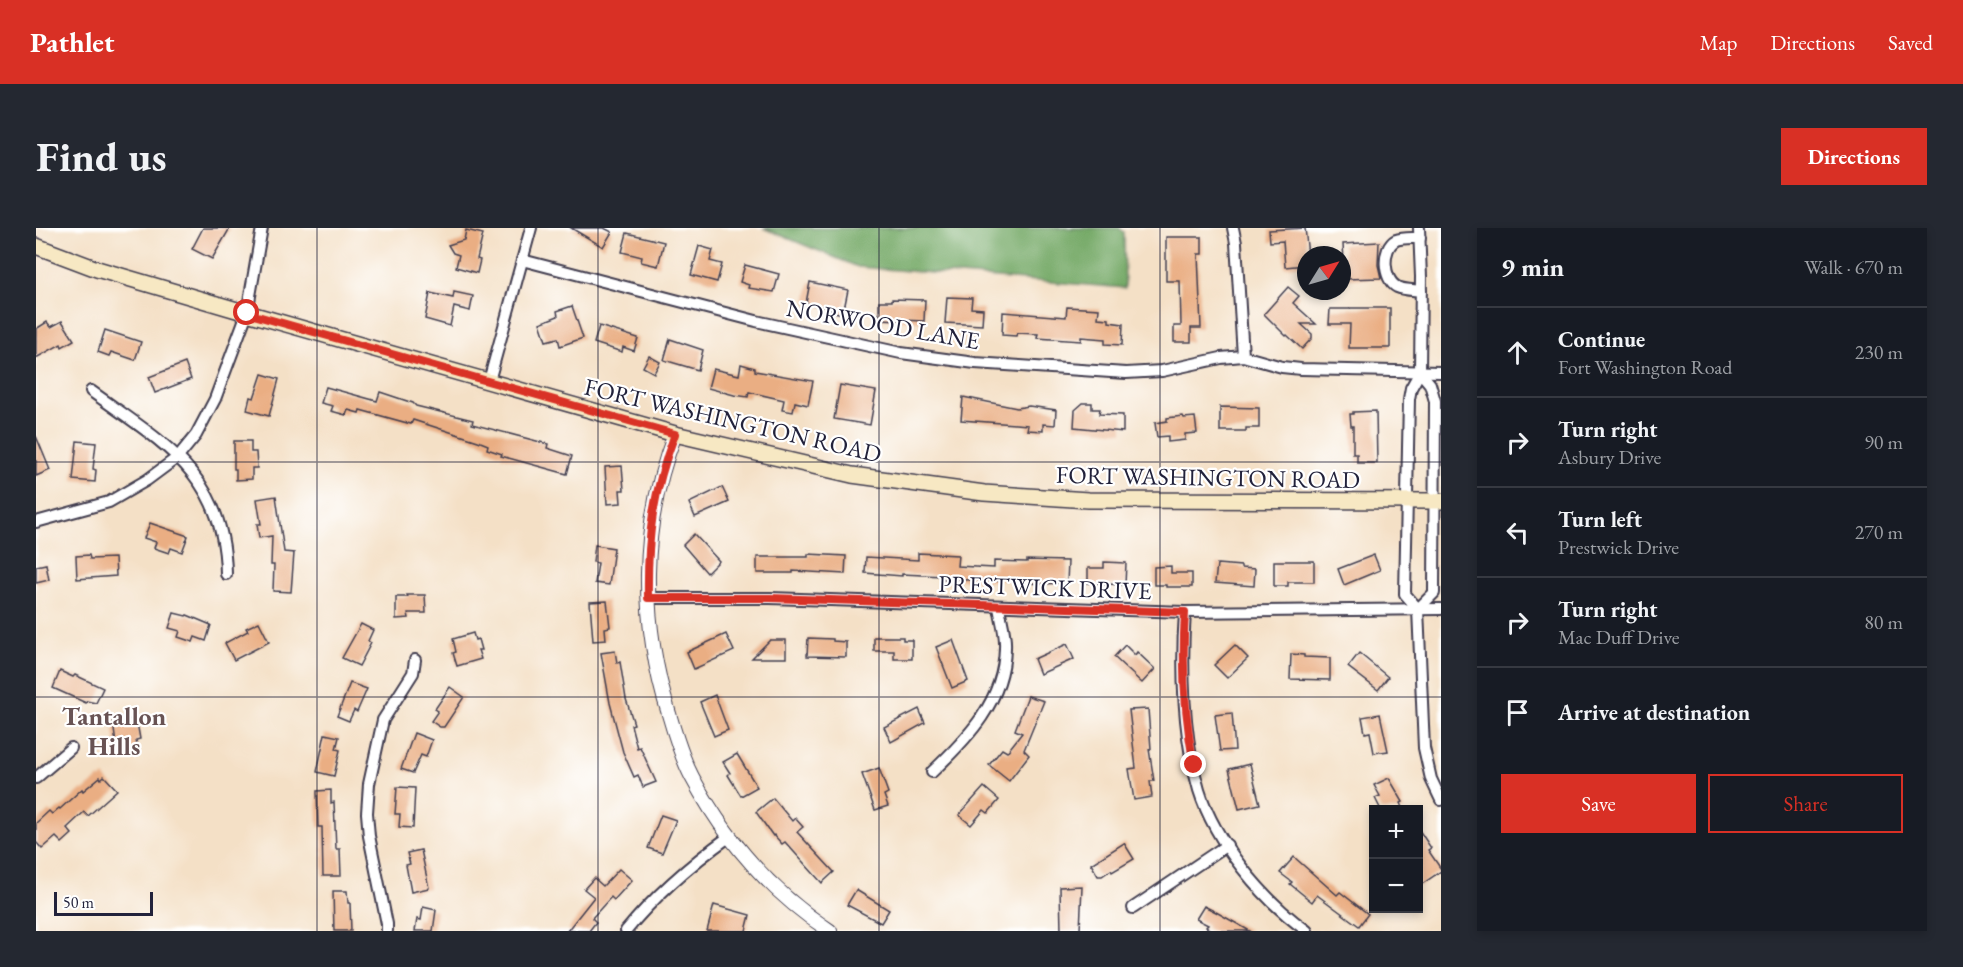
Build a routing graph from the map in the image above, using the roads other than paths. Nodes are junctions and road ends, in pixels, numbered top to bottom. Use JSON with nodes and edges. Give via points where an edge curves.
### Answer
{"nodes":[{"id":1,"x":262,"y":228,"type":"edge"},
{"id":2,"x":531,"y":228,"type":"edge"},
{"id":3,"x":1233,"y":228,"type":"edge"},
{"id":4,"x":1420,"y":233,"type":"edge"},
{"id":5,"x":36,"y":246,"type":"edge"},
{"id":6,"x":522,"y":260,"type":"junction"},
{"id":7,"x":1421,"y":291,"type":"junction"},
{"id":8,"x":247,"y":313,"type":"junction"},
{"id":9,"x":1244,"y":356,"type":"junction"},
{"id":10,"x":1420,"y":372,"type":"junction"},
{"id":11,"x":1441,"y":372,"type":"edge"},
{"id":12,"x":489,"y":381,"type":"junction"},
{"id":13,"x":91,"y":391,"type":"dead end"},
{"id":14,"x":675,"y":434,"type":"junction"},
{"id":15,"x":178,"y":457,"type":"junction"},
{"id":16,"x":1406,"y":501,"type":"junction"},
{"id":17,"x":1438,"y":501,"type":"edge"},
{"id":18,"x":36,"y":522,"type":"edge"},
{"id":19,"x":226,"y":574,"type":"dead end"},
{"id":20,"x":648,"y":598,"type":"junction"},
{"id":21,"x":999,"y":607,"type":"junction"},
{"id":22,"x":1418,"y":609,"type":"junction"},
{"id":23,"x":1441,"y":609,"type":"edge"},
{"id":24,"x":1185,"y":612,"type":"junction"},
{"id":25,"x":415,"y":660,"type":"dead end"},
{"id":26,"x":71,"y":748,"type":"dead end"},
{"id":27,"x":932,"y":772,"type":"dead end"},
{"id":28,"x":36,"y":778,"type":"edge"},
{"id":29,"x":1441,"y":800,"type":"edge"},
{"id":30,"x":730,"y":836,"type":"junction"},
{"id":31,"x":1227,"y":845,"type":"junction"},
{"id":32,"x":1133,"y":908,"type":"dead end"},
{"id":33,"x":387,"y":931,"type":"edge"},
{"id":34,"x":626,"y":931,"type":"edge"},
{"id":35,"x":830,"y":931,"type":"edge"},
{"id":36,"x":1307,"y":931,"type":"edge"}],
"edges":[{"from":1,"to":8,"type":"street"},
{"from":2,"to":6,"type":"street"},
{"from":3,"to":9,"type":"street"},
{"from":4,"to":7,"type":"street"},
{"from":4,"to":7,"type":"street","via":[[1395,240],[1386,256],[1392,283]]},
{"from":5,"to":8,"type":"main road","name":"FORT WASHINGTON ROAD","via":[[97,269]]},
{"from":6,"to":9,"type":"street","name":"NORWOOD LANE","via":[[832,339],[975,363],[1126,373],[1162,371]]},
{"from":6,"to":12,"type":"street"},
{"from":7,"to":10,"type":"street"},
{"from":8,"to":12,"type":"main road","name":"FORT WASHINGTON ROAD"},
{"from":8,"to":15,"type":"street","via":[[215,399],[196,435]]},
{"from":9,"to":10,"type":"street","via":[[1300,369]]},
{"from":10,"to":11,"type":"street"},
{"from":10,"to":16,"type":"street","via":[[1409,394]]},
{"from":10,"to":17,"type":"street","via":[[1430,384],[1435,401]]},
{"from":12,"to":14,"type":"main road","name":"FORT WASHINGTON ROAD"},
{"from":13,"to":15,"type":"street"},
{"from":14,"to":16,"type":"main road","name":"FORT WASHINGTON ROAD","via":[[852,475],[984,493],[1088,500]]},
{"from":14,"to":20,"type":"street","via":[[652,511]]},
{"from":15,"to":18,"type":"street","via":[[109,502]]},
{"from":15,"to":19,"type":"street","via":[[194,474],[214,510],[224,542]]},
{"from":16,"to":17,"type":"main road","name":"FORT WASHINGTON ROAD"},
{"from":16,"to":22,"type":"street","via":[[1404,594]]},
{"from":17,"to":22,"type":"street","via":[[1434,593]]},
{"from":20,"to":21,"type":"street","name":"PRESTWICK DRIVE","via":[[770,598]]},
{"from":20,"to":30,"type":"street","via":[[654,657],[676,737],[691,775]]},
{"from":21,"to":24,"type":"street","name":"PRESTWICK DRIVE"},
{"from":21,"to":27,"type":"street","via":[[1005,647],[997,691],[976,725]]},
{"from":22,"to":23,"type":"street","name":"PRESTWICK DRIVE"},
{"from":22,"to":24,"type":"street","name":"PRESTWICK DRIVE"},
{"from":22,"to":29,"type":"street","via":[[1424,748]]},
{"from":24,"to":31,"type":"street","via":[[1188,736],[1200,791]]},
{"from":25,"to":33,"type":"street","via":[[413,673],[383,720],[369,784],[369,836]]},
{"from":26,"to":28,"type":"street"},
{"from":30,"to":34,"type":"street","via":[[646,905]]},
{"from":30,"to":35,"type":"street","via":[[780,892]]},
{"from":31,"to":32,"type":"street"},
{"from":31,"to":36,"type":"street","via":[[1262,890]]}]}
